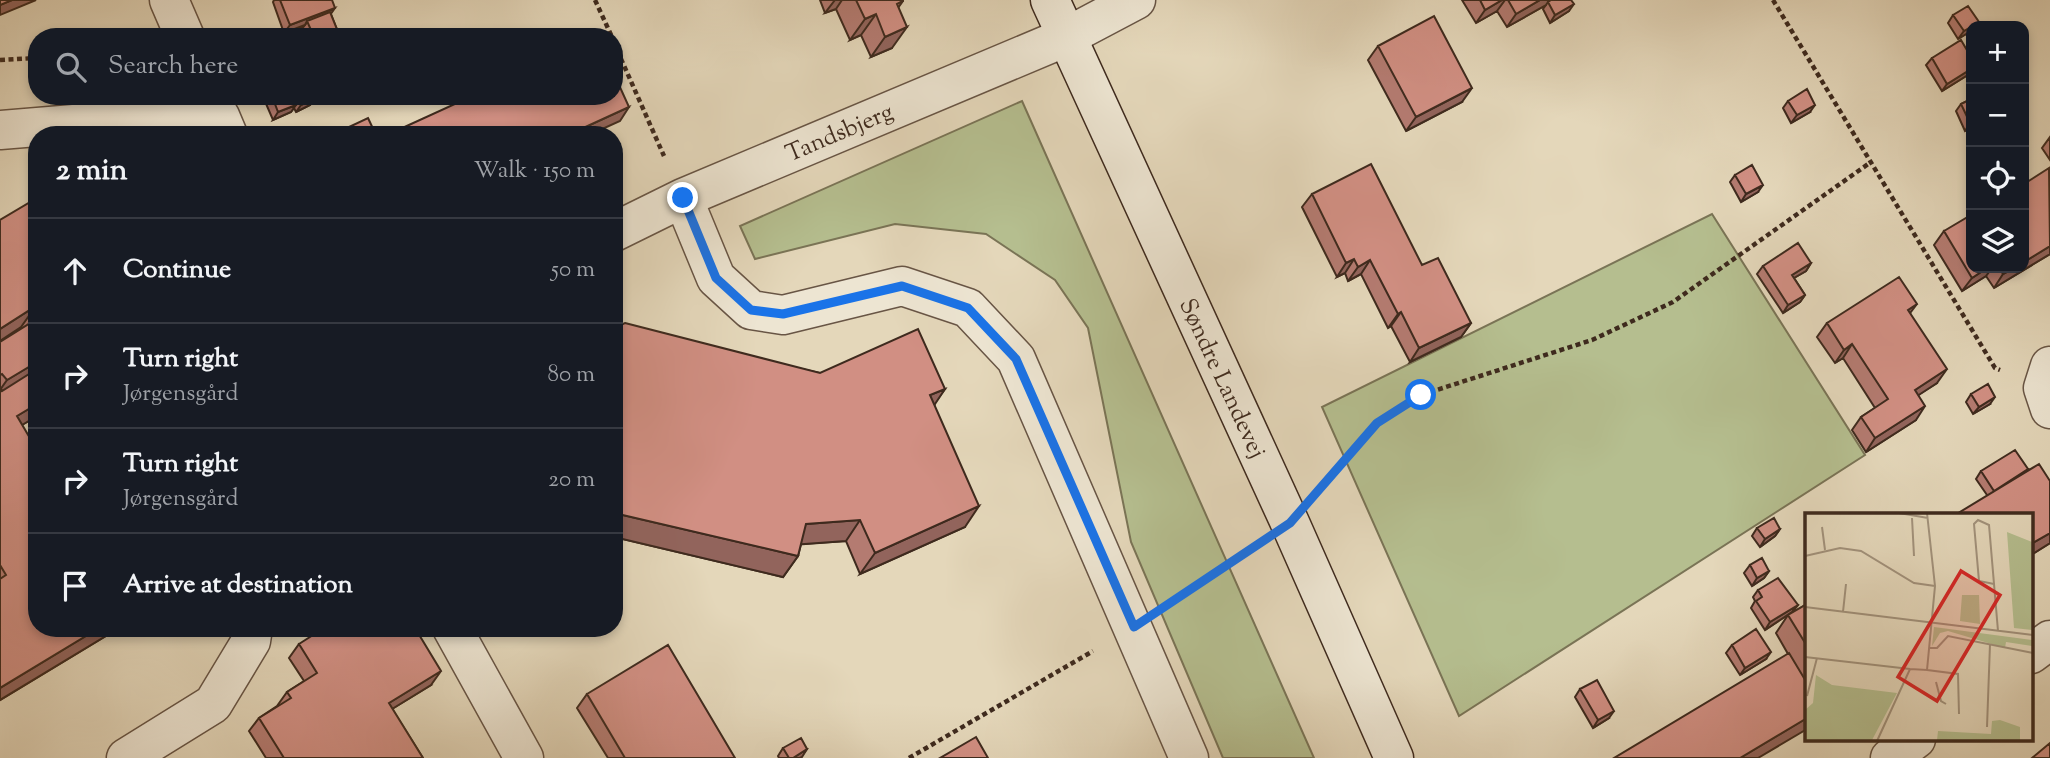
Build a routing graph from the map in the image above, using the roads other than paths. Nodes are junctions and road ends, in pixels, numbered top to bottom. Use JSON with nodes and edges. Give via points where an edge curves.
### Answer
{"nodes":[{"id":1,"x":169,"y":0,"type":"edge"},
{"id":2,"x":1050,"y":0,"type":"edge"},
{"id":3,"x":1136,"y":0,"type":"edge"},
{"id":4,"x":181,"y":28,"type":"edge"},
{"id":5,"x":1066,"y":37,"type":"junction"},
{"id":6,"x":210,"y":115,"type":"edge"},
{"id":7,"x":56,"y":126,"type":"edge"},
{"id":8,"x":28,"y":128,"type":"edge"},
{"id":9,"x":0,"y":130,"type":"edge"},
{"id":10,"x":683,"y":198,"type":"junction"},
{"id":11,"x":623,"y":228,"type":"edge"},
{"id":12,"x":252,"y":637,"type":"edge"},
{"id":13,"x":457,"y":637,"type":"edge"},
{"id":14,"x":2050,"y":640,"type":"edge"},
{"id":15,"x":2032,"y":653,"type":"edge"},
{"id":16,"x":1915,"y":740,"type":"edge"},
{"id":17,"x":126,"y":758,"type":"edge"},
{"id":18,"x":524,"y":758,"type":"edge"},
{"id":19,"x":1189,"y":758,"type":"edge"},
{"id":20,"x":1394,"y":758,"type":"edge"},
{"id":21,"x":1890,"y":758,"type":"edge"}],
"edges":[{"from":1,"to":4,"type":"street"},
{"from":2,"to":5,"type":"street","name":"Søndre Landevej"},
{"from":3,"to":5,"type":"street","name":"Tandsbjerg"},
{"from":5,"to":10,"type":"street","name":"Tandsbjerg"},
{"from":5,"to":20,"type":"street","name":"Søndre Landevej"},
{"from":6,"to":7,"type":"street"},
{"from":8,"to":9,"type":"street"},
{"from":10,"to":11,"type":"street","name":"Tandsbjerg"},
{"from":10,"to":19,"type":"street","via":[[716,278],[751,310],[783,314],[902,286],[968,308],[1016,359]]},
{"from":12,"to":17,"type":"street","via":[[213,704]]},
{"from":13,"to":18,"type":"street"},
{"from":14,"to":15,"type":"street"},
{"from":16,"to":21,"type":"street"}]}
